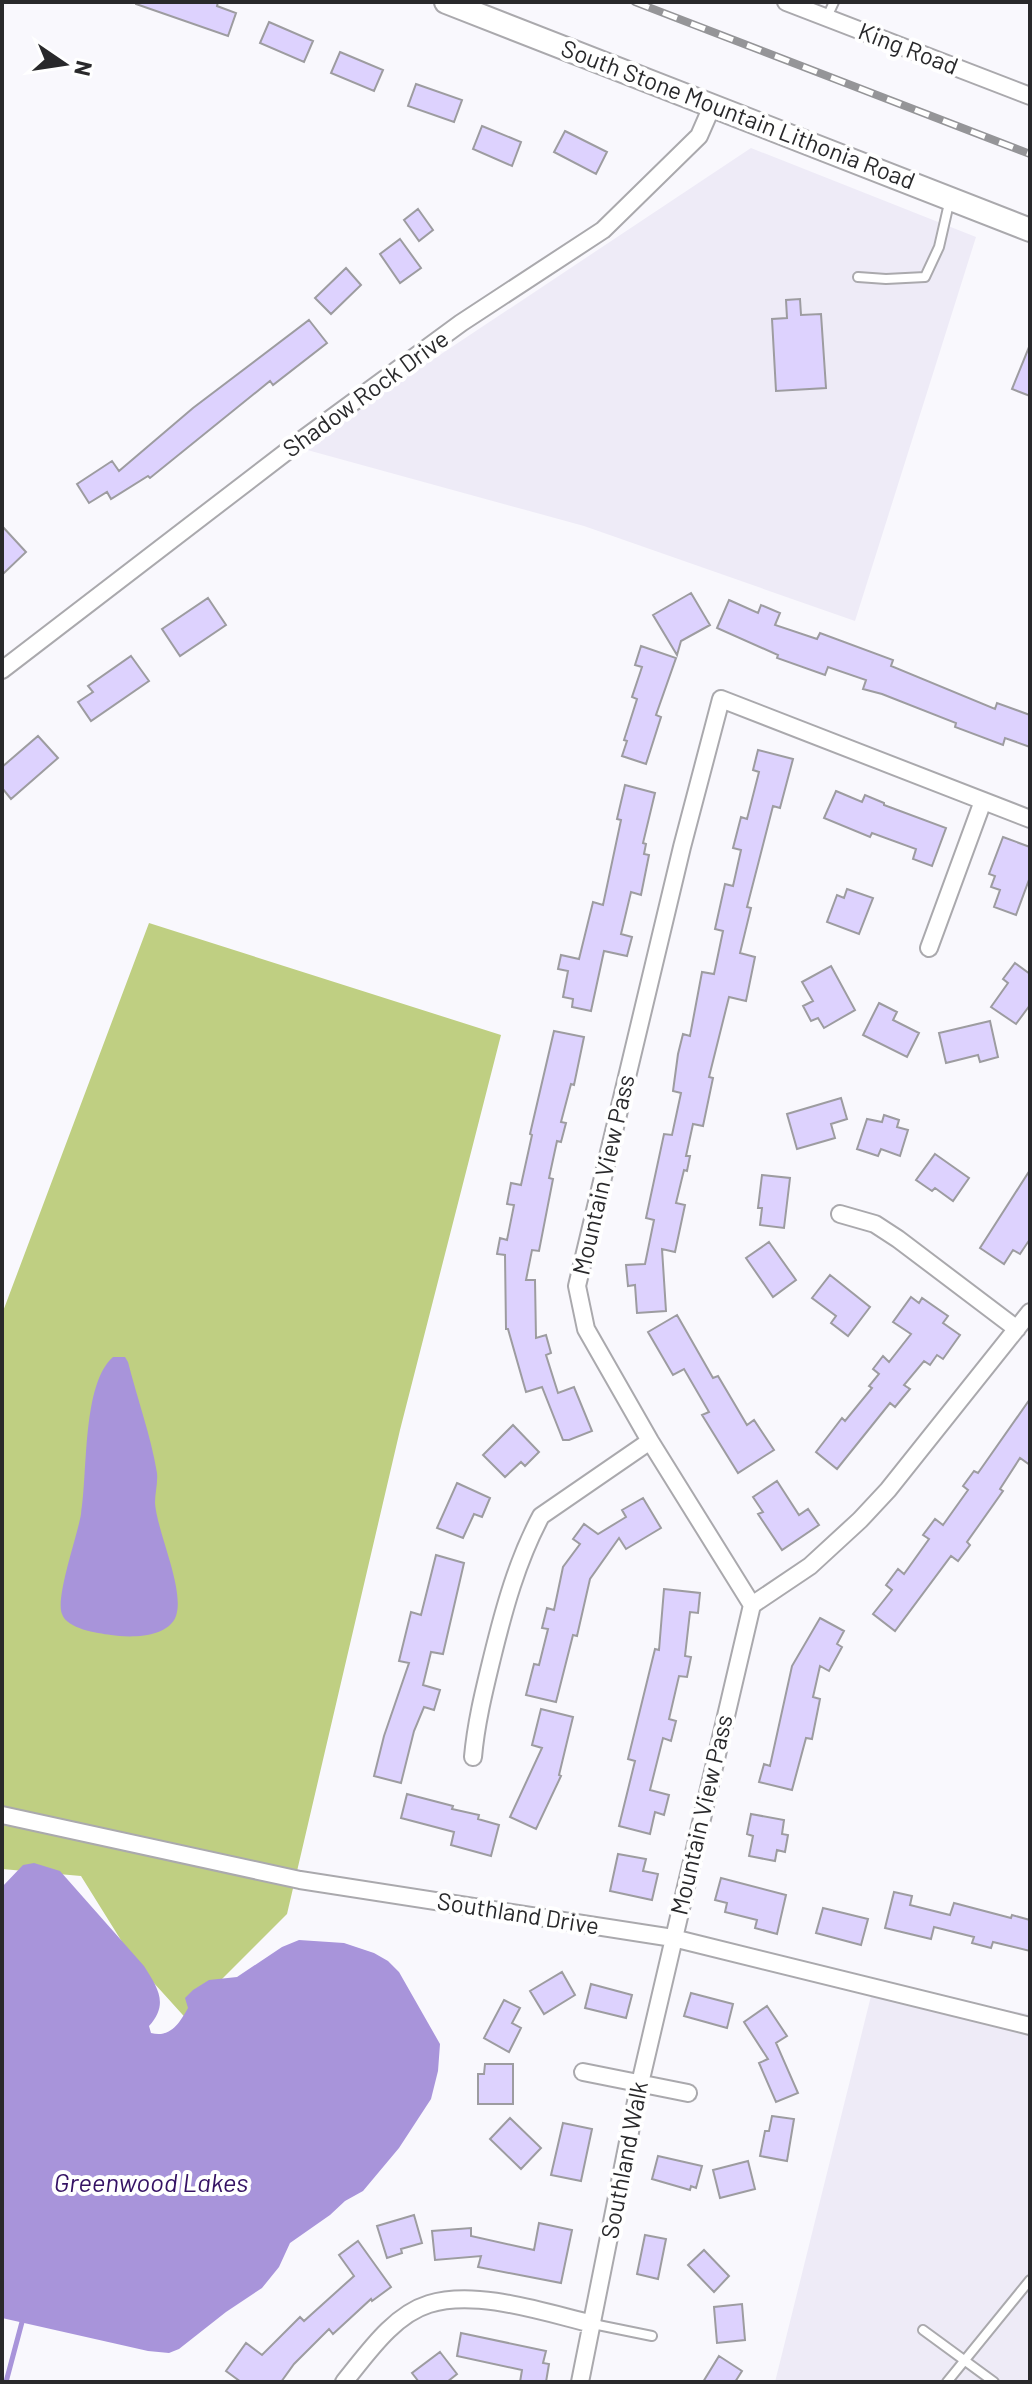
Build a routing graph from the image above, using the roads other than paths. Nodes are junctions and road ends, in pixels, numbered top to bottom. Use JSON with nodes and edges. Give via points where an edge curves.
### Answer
{"nodes":[{"id":1,"x":446,"y":2,"type":"edge"},
{"id":2,"x":786,"y":2,"type":"edge"},
{"id":3,"x":830,"y":10,"type":"edge"},
{"id":4,"x":1030,"y":96,"type":"edge"},
{"id":5,"x":713,"y":104,"type":"junction"},
{"id":6,"x":950,"y":198,"type":"junction"},
{"id":7,"x":1030,"y":230,"type":"edge"},
{"id":8,"x":858,"y":277,"type":"dead end"},
{"id":9,"x":2,"y":670,"type":"edge"},
{"id":10,"x":983,"y":801,"type":"junction"},
{"id":11,"x":1030,"y":819,"type":"edge"},
{"id":12,"x":929,"y":948,"type":"dead end"},
{"id":13,"x":840,"y":1214,"type":"dead end"},
{"id":14,"x":1030,"y":1312,"type":"edge"},
{"id":15,"x":1017,"y":1329,"type":"junction"},
{"id":16,"x":650,"y":1441,"type":"junction"},
{"id":17,"x":752,"y":1605,"type":"junction"},
{"id":18,"x":473,"y":1757,"type":"dead end"},
{"id":19,"x":2,"y":1815,"type":"edge"},
{"id":20,"x":673,"y":1938,"type":"junction"},
{"id":21,"x":1030,"y":2026,"type":"edge"},
{"id":22,"x":583,"y":2072,"type":"dead end"},
{"id":23,"x":640,"y":2083,"type":"junction"},
{"id":24,"x":688,"y":2093,"type":"dead end"},
{"id":25,"x":1030,"y":2280,"type":"edge"},
{"id":26,"x":593,"y":2324,"type":"junction"},
{"id":27,"x":923,"y":2330,"type":"dead end"},
{"id":28,"x":652,"y":2336,"type":"dead end"},
{"id":29,"x":964,"y":2361,"type":"junction"},
{"id":30,"x":344,"y":2382,"type":"edge"},
{"id":31,"x":580,"y":2382,"type":"edge"},
{"id":32,"x":947,"y":2382,"type":"edge"},
{"id":33,"x":994,"y":2382,"type":"edge"}],
"edges":[{"from":1,"to":5,"type":"main road","name":"South Stone Mountain Lithonia Road"},
{"from":2,"to":3,"type":"street","name":"King Road"},
{"from":3,"to":4,"type":"street","name":"King Road"},
{"from":5,"to":6,"type":"main road","name":"South Stone Mountain Lithonia Road"},
{"from":5,"to":9,"type":"street","name":"Shadow Rock Drive","via":[[699,136],[603,230],[461,323]]},
{"from":6,"to":7,"type":"main road","name":"South Stone Mountain Lithonia Road"},
{"from":6,"to":8,"type":"lane","via":[[939,247],[925,277]]},
{"from":10,"to":11,"type":"street","name":"Mountain View Pass"},
{"from":10,"to":12,"type":"street"},
{"from":10,"to":16,"type":"street","name":"Mountain View Pass","via":[[721,699],[577,1286],[586,1329]]},
{"from":13,"to":15,"type":"street","via":[[887,1232]]},
{"from":14,"to":15,"type":"street"},
{"from":15,"to":17,"type":"street","via":[[860,1520],[810,1566]]},
{"from":16,"to":17,"type":"street","name":"Mountain View Pass"},
{"from":16,"to":18,"type":"street","via":[[541,1516],[506,1600]]},
{"from":17,"to":20,"type":"street","name":"Mountain View Pass"},
{"from":19,"to":20,"type":"street","name":"Southland Drive","via":[[300,1880]]},
{"from":20,"to":21,"type":"street","name":"Southland Drive"},
{"from":20,"to":23,"type":"street","name":"Southland Walk"},
{"from":22,"to":23,"type":"street"},
{"from":23,"to":24,"type":"street"},
{"from":23,"to":26,"type":"street","name":"Southland Walk"},
{"from":25,"to":29,"type":"lane"},
{"from":26,"to":28,"type":"lane"},
{"from":26,"to":30,"type":"street","via":[[505,2303],[458,2299],[428,2304],[377,2342]]},
{"from":26,"to":31,"type":"street","name":"Southland Walk"},
{"from":27,"to":29,"type":"lane"},
{"from":29,"to":32,"type":"lane"},
{"from":29,"to":33,"type":"lane"}]}
